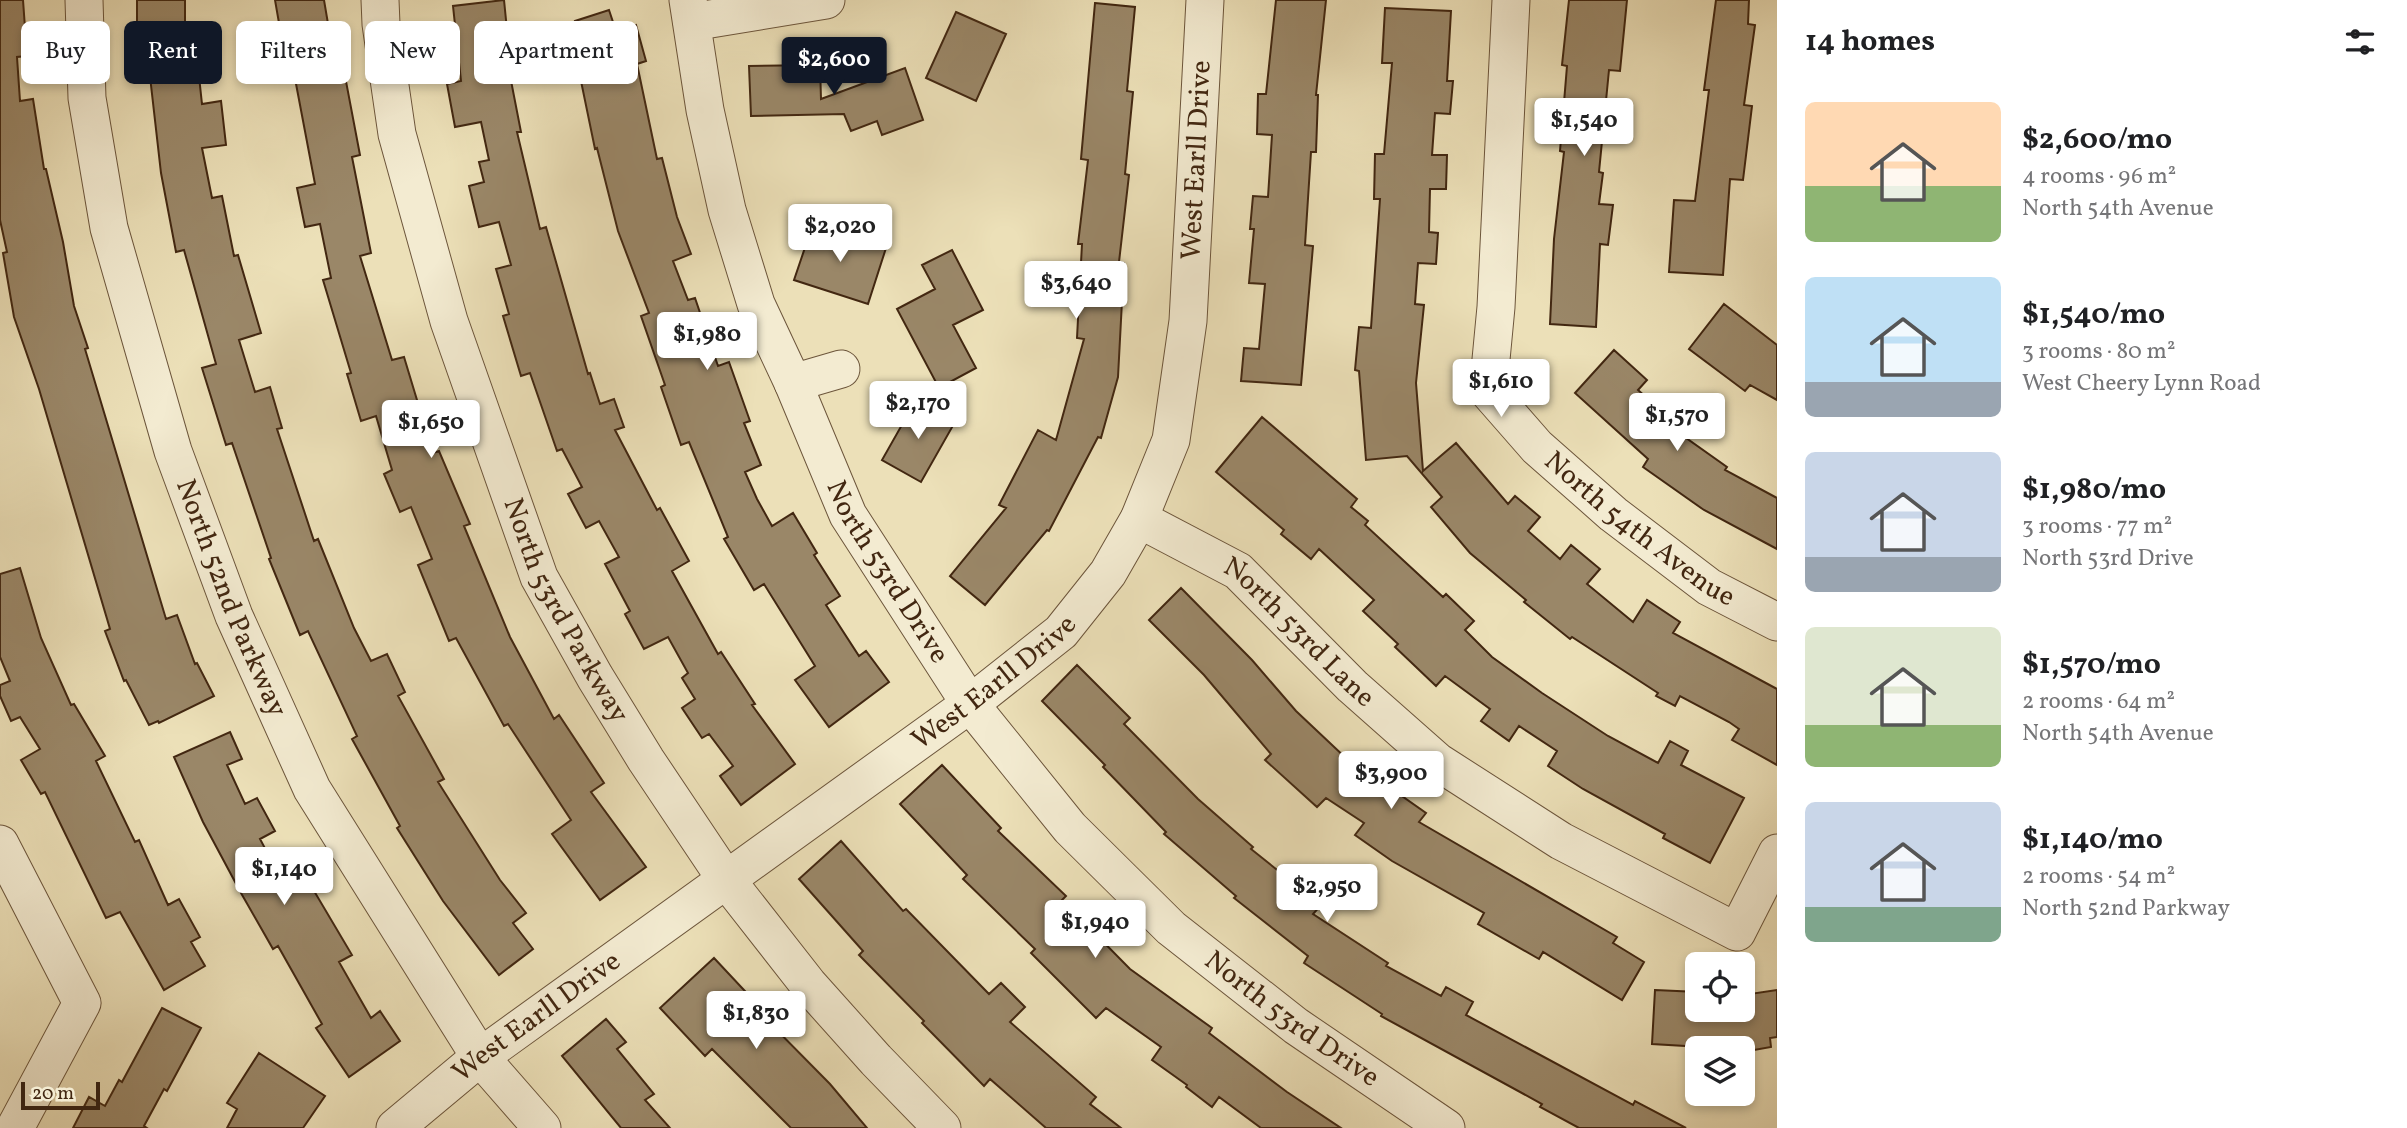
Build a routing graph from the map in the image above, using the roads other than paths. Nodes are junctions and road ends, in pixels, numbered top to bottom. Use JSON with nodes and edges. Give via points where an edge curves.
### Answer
{"nodes":[{"id":1,"x":84,"y":0,"type":"edge"},
{"id":2,"x":380,"y":0,"type":"edge"},
{"id":3,"x":826,"y":0,"type":"edge"},
{"id":4,"x":1205,"y":0,"type":"edge"},
{"id":5,"x":1511,"y":0,"type":"edge"},
{"id":6,"x":690,"y":11,"type":"edge"},
{"id":7,"x":841,"y":369,"type":"dead end"},
{"id":8,"x":793,"y":383,"type":"junction"},
{"id":9,"x":1139,"y":519,"type":"junction"},
{"id":10,"x":1777,"y":622,"type":"edge"},
{"id":11,"x":970,"y":704,"type":"junction"},
{"id":12,"x":0,"y":844,"type":"edge"},
{"id":13,"x":1777,"y":853,"type":"edge"},
{"id":14,"x":725,"y":878,"type":"junction"},
{"id":15,"x":480,"y":1057,"type":"junction"},
{"id":16,"x":15,"y":1128,"type":"edge"},
{"id":17,"x":395,"y":1128,"type":"edge"},
{"id":18,"x":542,"y":1128,"type":"edge"},
{"id":19,"x":942,"y":1128,"type":"edge"},
{"id":20,"x":1446,"y":1128,"type":"edge"}],
"edges":[{"from":1,"to":15,"type":"street","name":"North 52nd Parkway","via":[[88,98],[109,228],[173,451],[234,616],[312,789]]},
{"from":2,"to":14,"type":"street","name":"North 53rd Parkway","via":[[397,134],[449,321],[539,577],[631,736]]},
{"from":3,"to":6,"type":"street"},
{"from":4,"to":9,"type":"street","name":"West Earll Drive","via":[[1188,321],[1171,440]]},
{"from":5,"to":10,"type":"street","name":"North 54th Avenue","via":[[1488,391],[1537,447],[1612,514],[1709,587]]},
{"from":6,"to":8,"type":"street","name":"North 53rd Drive","via":[[727,210],[756,304]]},
{"from":7,"to":8,"type":"street"},
{"from":8,"to":11,"type":"street","name":"North 53rd Drive","via":[[848,515]]},
{"from":9,"to":11,"type":"street","name":"West Earll Drive","via":[[1108,573],[1061,632]]},
{"from":9,"to":13,"type":"street","name":"North 53rd Lane","via":[[1238,571],[1352,686],[1438,762],[1561,841],[1737,932]]},
{"from":11,"to":14,"type":"street","name":"West Earll Drive"},
{"from":11,"to":20,"type":"street","name":"North 53rd Drive","via":[[1070,828],[1171,928],[1296,1026]]},
{"from":12,"to":16,"type":"street","via":[[82,1003]]},
{"from":14,"to":15,"type":"street","name":"West Earll Drive"},
{"from":14,"to":19,"type":"street","name":"North 53rd Parkway","via":[[808,984]]},
{"from":15,"to":17,"type":"street","name":"West Earll Drive"},
{"from":15,"to":18,"type":"street","name":"North 52nd Parkway"}]}
